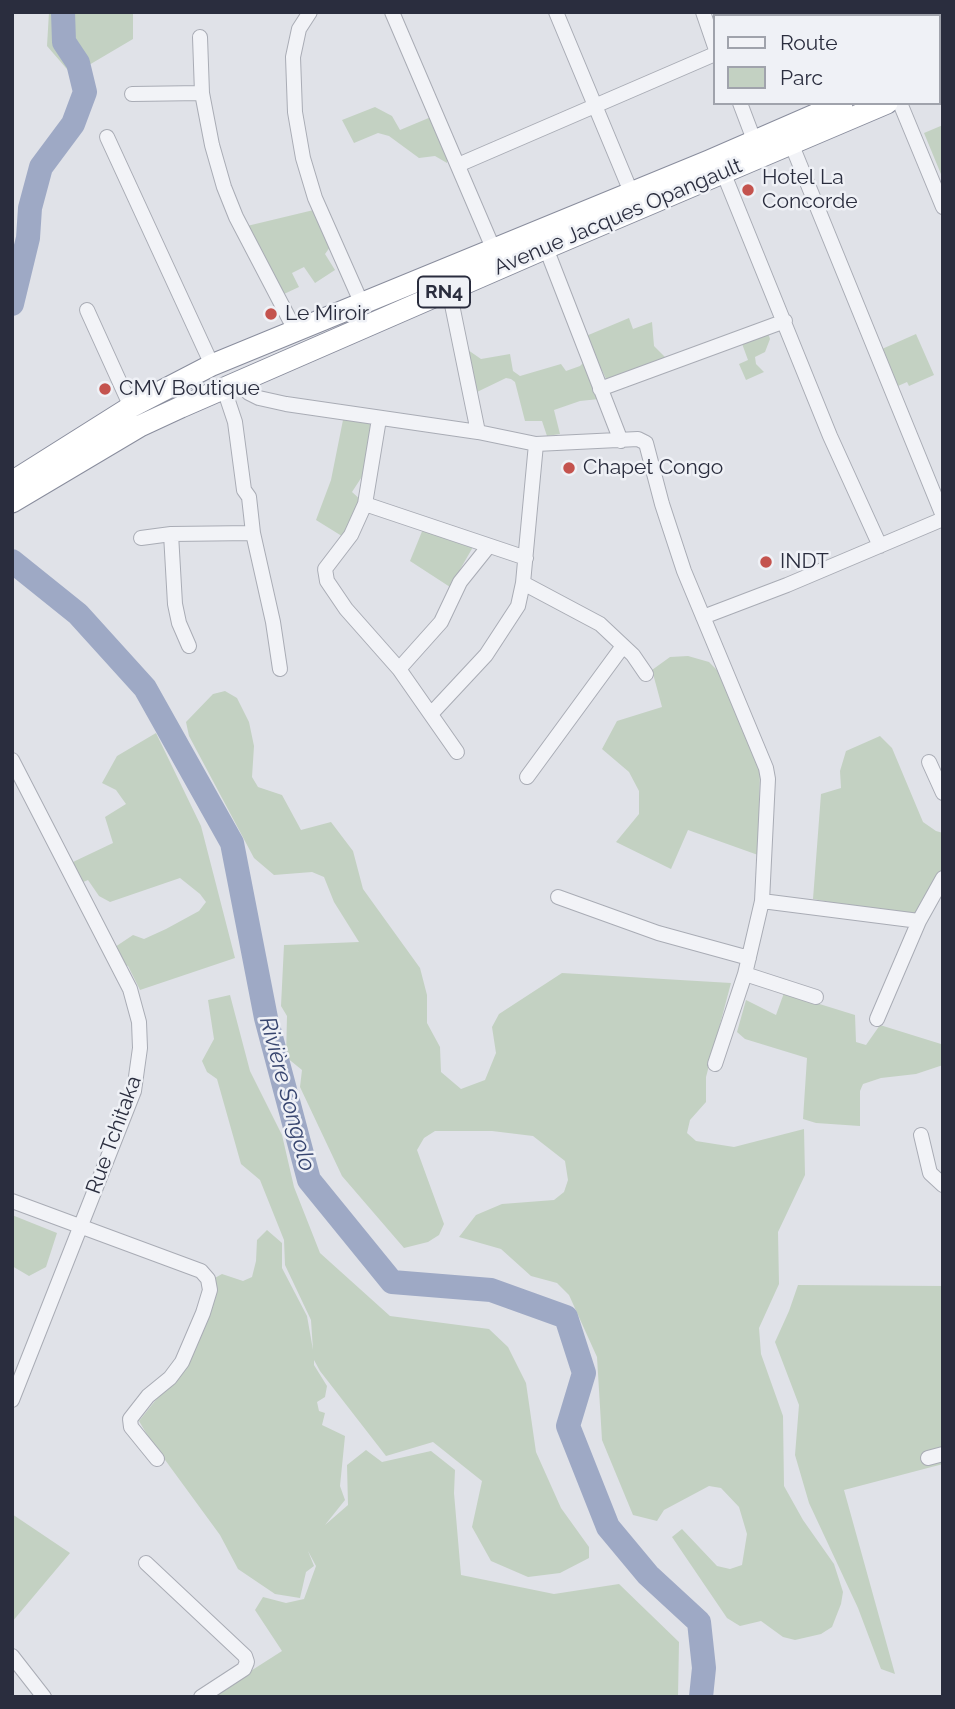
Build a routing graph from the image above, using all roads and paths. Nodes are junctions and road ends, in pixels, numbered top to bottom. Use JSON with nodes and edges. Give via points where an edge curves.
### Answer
{"nodes":[{"id":1,"x":310,"y":12,"type":"edge"},
{"id":2,"x":392,"y":12,"type":"edge"},
{"id":3,"x":556,"y":12,"type":"edge"},
{"id":4,"x":703,"y":12,"type":"edge"},
{"id":5,"x":200,"y":37,"type":"dead end"},
{"id":6,"x":713,"y":41,"type":"edge"},
{"id":7,"x":713,"y":55,"type":"edge"},
{"id":8,"x":202,"y":93,"type":"junction"},
{"id":9,"x":132,"y":94,"type":"dead end"},
{"id":10,"x":741,"y":105,"type":"edge"},
{"id":11,"x":837,"y":105,"type":"edge"},
{"id":12,"x":882,"y":105,"type":"edge"},
{"id":13,"x":901,"y":105,"type":"edge"},
{"id":14,"x":594,"y":106,"type":"junction"},
{"id":15,"x":107,"y":137,"type":"dead end"},
{"id":16,"x":754,"y":141,"type":"junction"},
{"id":17,"x":791,"y":143,"type":"junction"},
{"id":18,"x":458,"y":165,"type":"junction"},
{"id":19,"x":723,"y":172,"type":"junction"},
{"id":20,"x":631,"y":192,"type":"junction"},
{"id":21,"x":943,"y":207,"type":"edge"},
{"id":22,"x":492,"y":248,"type":"junction"},
{"id":23,"x":546,"y":248,"type":"junction"},
{"id":24,"x":449,"y":290,"type":"junction"},
{"id":25,"x":361,"y":302,"type":"junction"},
{"id":26,"x":87,"y":310,"type":"dead end"},
{"id":27,"x":785,"y":321,"type":"junction"},
{"id":28,"x":295,"y":330,"type":"junction"},
{"id":29,"x":212,"y":365,"type":"junction"},
{"id":30,"x":230,"y":385,"type":"junction"},
{"id":31,"x":600,"y":389,"type":"junction"},
{"id":32,"x":131,"y":407,"type":"junction"},
{"id":33,"x":379,"y":419,"type":"junction"},
{"id":34,"x":478,"y":432,"type":"junction"},
{"id":35,"x":621,"y":441,"type":"junction"},
{"id":36,"x":536,"y":444,"type":"junction"},
{"id":37,"x":12,"y":482,"type":"edge"},
{"id":38,"x":12,"y":502,"type":"edge"},
{"id":39,"x":365,"y":505,"type":"junction"},
{"id":40,"x":943,"y":518,"type":"edge"},
{"id":41,"x":253,"y":533,"type":"junction"},
{"id":42,"x":170,"y":534,"type":"junction"},
{"id":43,"x":141,"y":538,"type":"dead end"},
{"id":44,"x":880,"y":546,"type":"junction"},
{"id":45,"x":488,"y":547,"type":"junction"},
{"id":46,"x":526,"y":558,"type":"junction"},
{"id":47,"x":523,"y":583,"type":"junction"},
{"id":48,"x":703,"y":617,"type":"junction"},
{"id":49,"x":188,"y":646,"type":"dead end"},
{"id":50,"x":623,"y":646,"type":"junction"},
{"id":51,"x":280,"y":669,"type":"dead end"},
{"id":52,"x":398,"y":669,"type":"junction"},
{"id":53,"x":646,"y":674,"type":"dead end"},
{"id":54,"x":431,"y":714,"type":"junction"},
{"id":55,"x":457,"y":752,"type":"dead end"},
{"id":56,"x":12,"y":760,"type":"edge"},
{"id":57,"x":929,"y":762,"type":"dead end"},
{"id":58,"x":527,"y":777,"type":"dead end"},
{"id":59,"x":943,"y":793,"type":"edge"},
{"id":60,"x":943,"y":878,"type":"edge"},
{"id":61,"x":558,"y":897,"type":"dead end"},
{"id":62,"x":762,"y":901,"type":"junction"},
{"id":63,"x":919,"y":921,"type":"junction"},
{"id":64,"x":749,"y":958,"type":"junction"},
{"id":65,"x":745,"y":974,"type":"junction"},
{"id":66,"x":816,"y":997,"type":"dead end"},
{"id":67,"x":877,"y":1019,"type":"dead end"},
{"id":68,"x":715,"y":1064,"type":"dead end"},
{"id":69,"x":921,"y":1135,"type":"dead end"},
{"id":70,"x":943,"y":1185,"type":"edge"},
{"id":71,"x":12,"y":1200,"type":"edge"},
{"id":72,"x":81,"y":1225,"type":"junction"},
{"id":73,"x":12,"y":1400,"type":"edge"},
{"id":74,"x":157,"y":1459,"type":"dead end"},
{"id":75,"x":146,"y":1563,"type":"dead end"},
{"id":76,"x":12,"y":1656,"type":"edge"},
{"id":77,"x":44,"y":1697,"type":"edge"},
{"id":78,"x":201,"y":1697,"type":"edge"}],
"edges":[{"from":1,"to":25,"type":"street","via":[[299,29],[293,57],[303,158],[315,198]]},
{"from":2,"to":18,"type":"street"},
{"from":3,"to":14,"type":"street"},
{"from":4,"to":6,"type":"street"},
{"from":5,"to":8,"type":"street"},
{"from":7,"to":14,"type":"street"},
{"from":8,"to":9,"type":"street"},
{"from":8,"to":28,"type":"street","via":[[228,197]]},
{"from":10,"to":16,"type":"street"},
{"from":11,"to":16,"type":"highway","name":"Avenue Jacques Opangault","number":"RN4"},
{"from":12,"to":17,"type":"highway","name":"Avenue Jacques Opangault","number":"RN4"},
{"from":13,"to":21,"type":"street"},
{"from":14,"to":18,"type":"street"},
{"from":14,"to":20,"type":"street"},
{"from":15,"to":29,"type":"street"},
{"from":16,"to":20,"type":"highway","name":"Avenue Jacques Opangault","number":"RN4"},
{"from":17,"to":19,"type":"highway","name":"Avenue Jacques Opangault","number":"RN4"},
{"from":17,"to":40,"type":"street"},
{"from":18,"to":22,"type":"street"},
{"from":19,"to":23,"type":"highway","name":"Avenue Jacques Opangault","number":"RN4"},
{"from":19,"to":27,"type":"street"},
{"from":20,"to":22,"type":"highway","name":"Avenue Jacques Opangault","number":"RN4"},
{"from":22,"to":25,"type":"highway","name":"Avenue Jacques Opangault","number":"RN4"},
{"from":23,"to":24,"type":"highway","name":"Avenue Jacques Opangault","number":"RN4"},
{"from":23,"to":31,"type":"street"},
{"from":24,"to":30,"type":"highway","name":"Avenue Jacques Opangault","number":"RN4"},
{"from":24,"to":34,"type":"street"},
{"from":25,"to":28,"type":"highway","name":"Avenue Jacques Opangault","number":"RN4"},
{"from":26,"to":32,"type":"street"},
{"from":27,"to":31,"type":"street"},
{"from":27,"to":44,"type":"street"},
{"from":28,"to":29,"type":"highway","name":"Avenue Jacques Opangault","number":"RN4"},
{"from":29,"to":32,"type":"highway","name":"Avenue Jacques Opangault","number":"RN4"},
{"from":30,"to":33,"type":"street","via":[[259,398]]},
{"from":30,"to":38,"type":"highway","name":"Avenue Jacques Opangault","number":"RN4","via":[[140,426]]},
{"from":30,"to":41,"type":"street"},
{"from":31,"to":35,"type":"street"},
{"from":32,"to":37,"type":"highway","name":"Avenue Jacques Opangault","number":"RN4"},
{"from":33,"to":34,"type":"street"},
{"from":33,"to":39,"type":"street"},
{"from":34,"to":36,"type":"street"},
{"from":35,"to":36,"type":"street"},
{"from":35,"to":48,"type":"street","via":[[646,443]]},
{"from":36,"to":46,"type":"street"},
{"from":39,"to":45,"type":"street"},
{"from":39,"to":52,"type":"street","via":[[351,535],[325,569],[327,581]]},
{"from":40,"to":44,"type":"street"},
{"from":41,"to":42,"type":"street"},
{"from":41,"to":51,"type":"street"},
{"from":42,"to":43,"type":"street"},
{"from":42,"to":49,"type":"street","via":[[175,604]]},
{"from":44,"to":48,"type":"street"},
{"from":45,"to":46,"type":"street"},
{"from":45,"to":52,"type":"street","via":[[460,582],[441,622]]},
{"from":46,"to":47,"type":"street"},
{"from":47,"to":50,"type":"street","via":[[600,624]]},
{"from":47,"to":54,"type":"street","via":[[518,606],[492,647]]},
{"from":48,"to":62,"type":"street","via":[[766,768]]},
{"from":50,"to":53,"type":"street"},
{"from":50,"to":58,"type":"street"},
{"from":52,"to":54,"type":"street"},
{"from":54,"to":55,"type":"street"},
{"from":56,"to":72,"type":"street","name":"Rue Tchitaka","via":[[130,989],[139,1022],[140,1064],[134,1091]]},
{"from":57,"to":59,"type":"street"},
{"from":60,"to":63,"type":"street"},
{"from":61,"to":64,"type":"street","via":[[658,933]]},
{"from":62,"to":63,"type":"street"},
{"from":62,"to":64,"type":"street"},
{"from":63,"to":67,"type":"street"},
{"from":64,"to":65,"type":"street"},
{"from":65,"to":66,"type":"street"},
{"from":65,"to":68,"type":"street"},
{"from":69,"to":70,"type":"street","via":[[930,1173]]},
{"from":71,"to":72,"type":"street"},
{"from":72,"to":73,"type":"street","name":"Rue Tchitaka"},
{"from":72,"to":74,"type":"street","via":[[201,1271],[208,1279],[210,1290],[203,1313],[182,1362],[130,1419],[131,1427]]},
{"from":75,"to":78,"type":"street","via":[[245,1656],[244,1669]]},
{"from":76,"to":77,"type":"street"}]}
